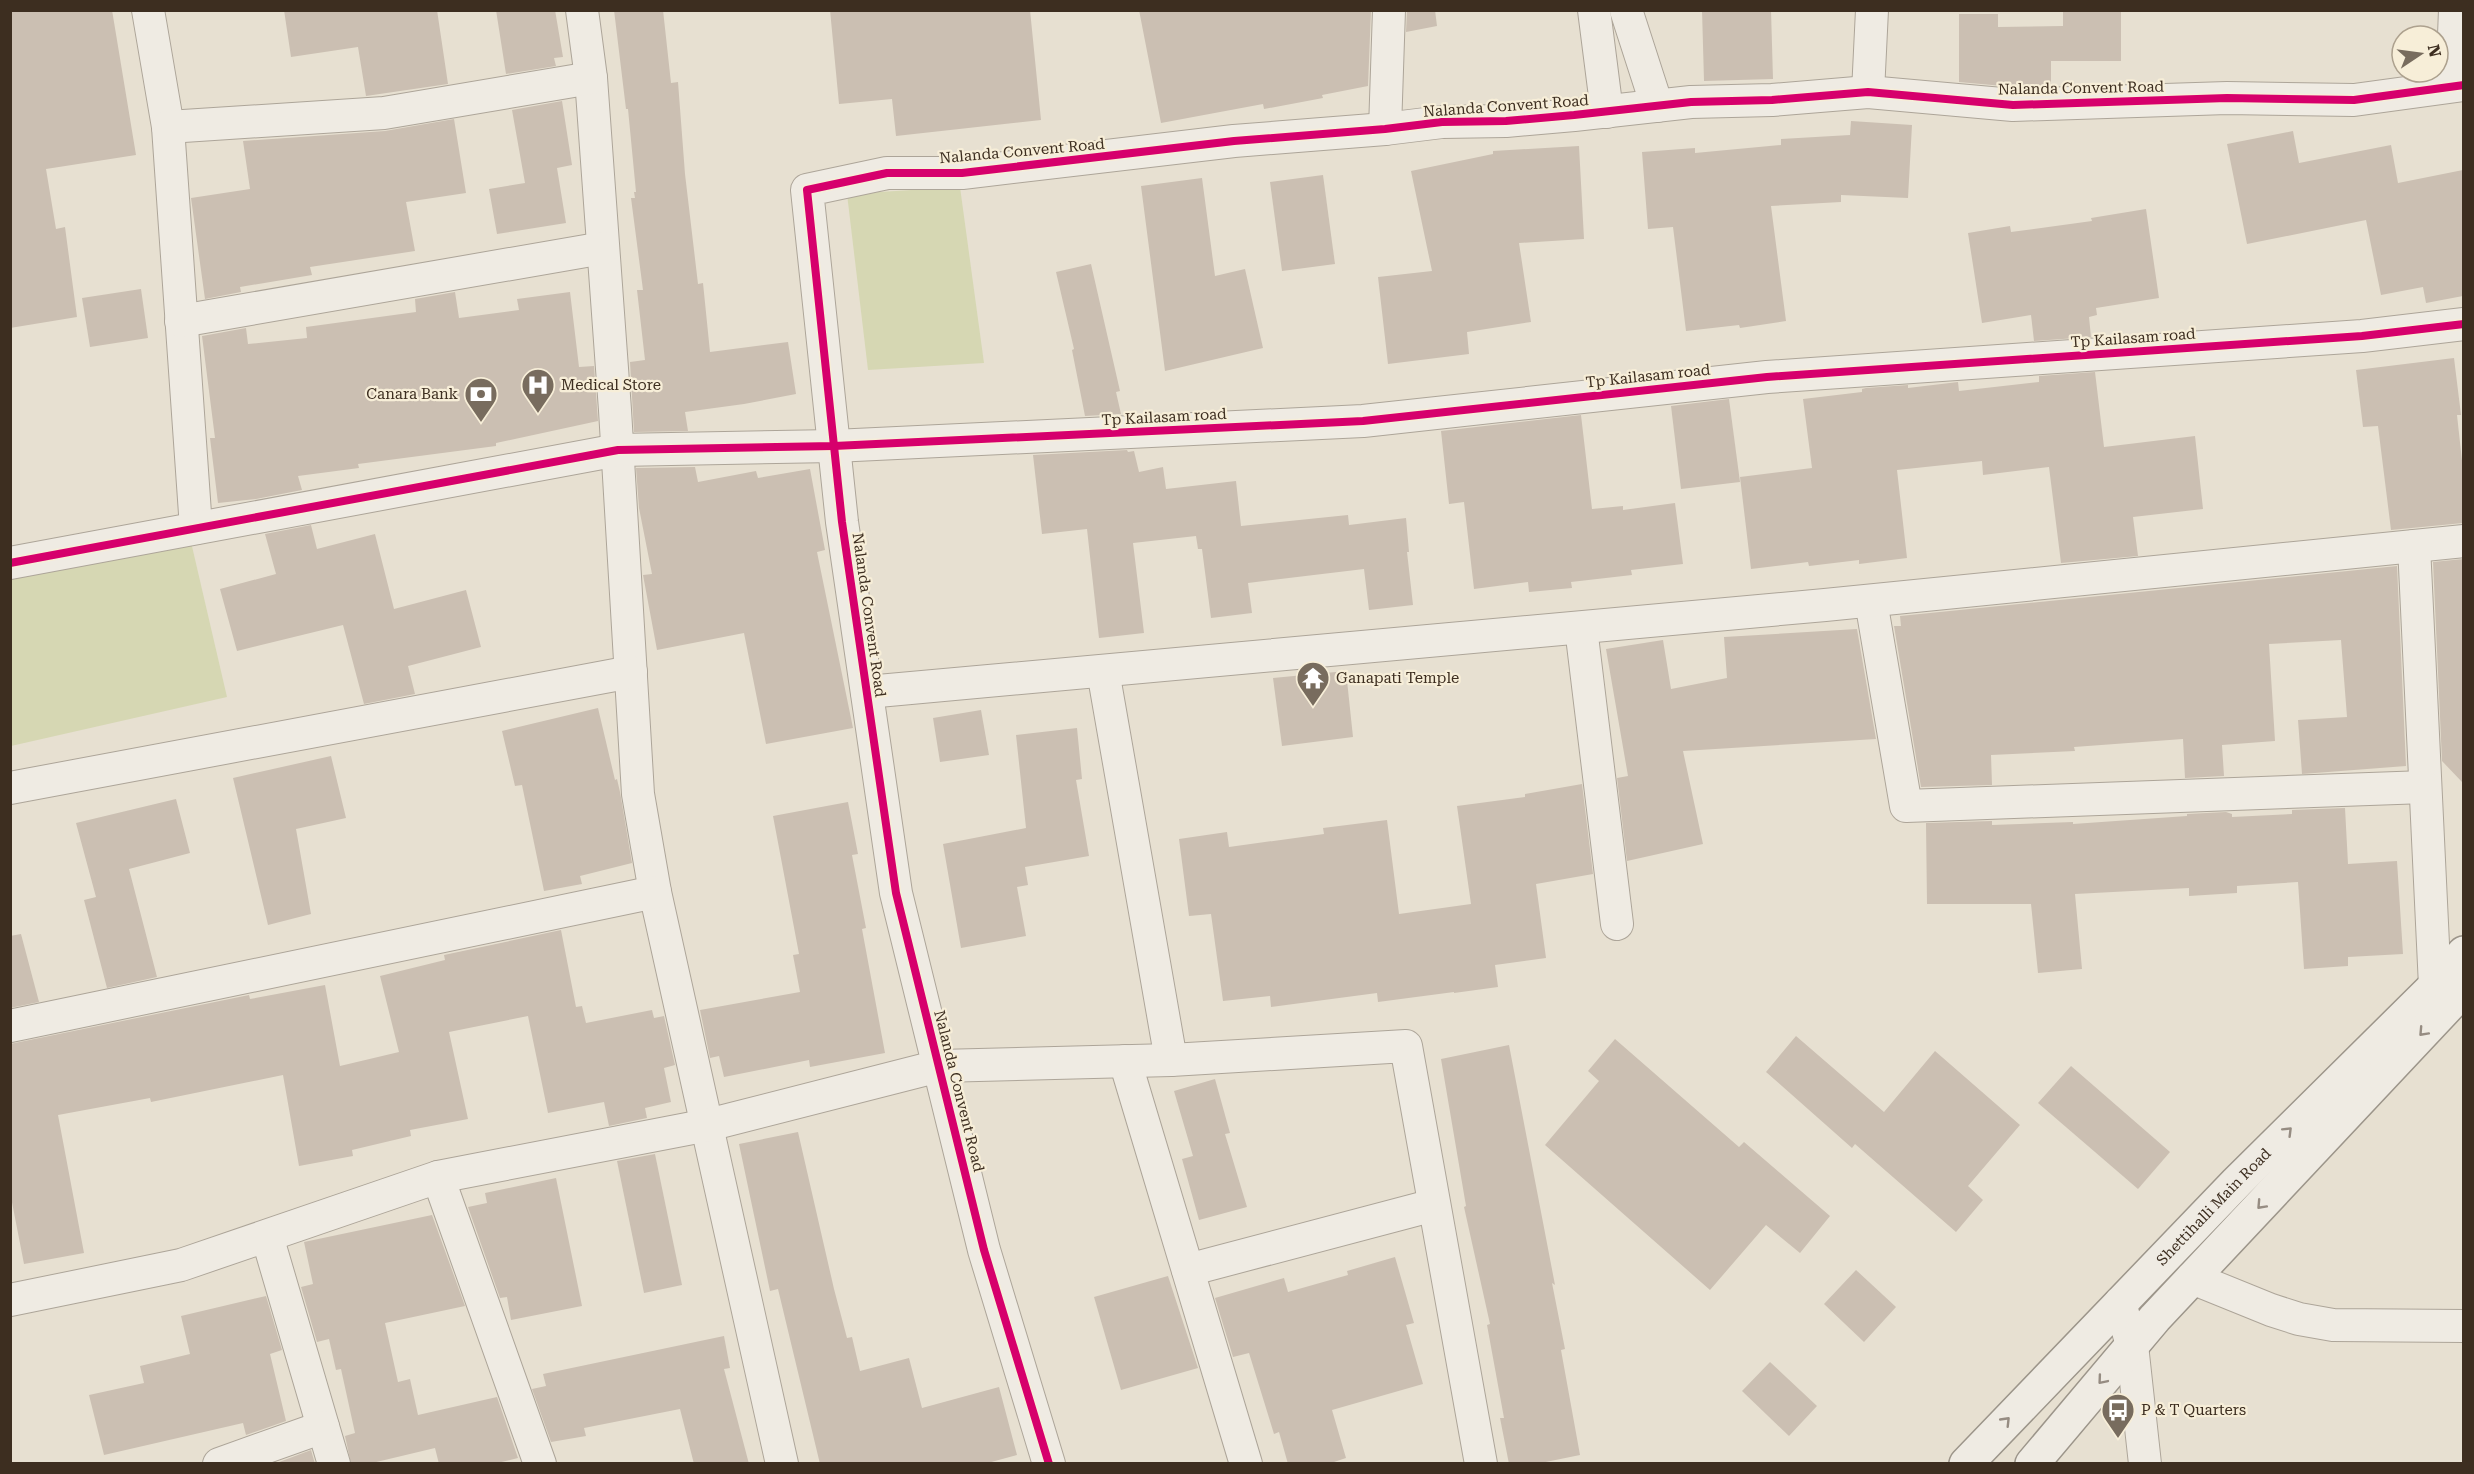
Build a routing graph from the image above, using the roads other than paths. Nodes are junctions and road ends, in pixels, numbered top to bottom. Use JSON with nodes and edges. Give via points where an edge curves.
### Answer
{"nodes":[{"id":1,"x":148,"y":10,"type":"edge"},
{"id":2,"x":582,"y":10,"type":"edge"},
{"id":3,"x":1389,"y":10,"type":"edge"},
{"id":4,"x":1594,"y":10,"type":"edge"},
{"id":5,"x":1626,"y":10,"type":"edge"},
{"id":6,"x":1872,"y":10,"type":"edge"},
{"id":7,"x":2454,"y":10,"type":"edge"},
{"id":8,"x":591,"y":78,"type":"junction"},
{"id":9,"x":2458,"y":85,"type":"edge"},
{"id":10,"x":1868,"y":92,"type":"junction"},
{"id":11,"x":1657,"y":106,"type":"junction"},
{"id":12,"x":1607,"y":112,"type":"junction"},
{"id":13,"x":168,"y":127,"type":"junction"},
{"id":14,"x":1385,"y":129,"type":"junction"},
{"id":15,"x":603,"y":248,"type":"junction"},
{"id":16,"x":182,"y":321,"type":"junction"},
{"id":17,"x":2463,"y":324,"type":"edge"},
{"id":18,"x":834,"y":446,"type":"junction"},
{"id":19,"x":618,"y":450,"type":"junction"},
{"id":20,"x":196,"y":528,"type":"junction"},
{"id":21,"x":2463,"y":540,"type":"edge"},
{"id":22,"x":2414,"y":546,"type":"junction"},
{"id":23,"x":10,"y":563,"type":"edge"},
{"id":24,"x":1871,"y":601,"type":"junction"},
{"id":25,"x":1581,"y":628,"type":"junction"},
{"id":26,"x":1103,"y":671,"type":"junction"},
{"id":27,"x":631,"y":672,"type":"junction"},
{"id":28,"x":867,"y":692,"type":"junction"},
{"id":29,"x":2425,"y":787,"type":"junction"},
{"id":30,"x":10,"y":788,"type":"edge"},
{"id":31,"x":655,"y":892,"type":"junction"},
{"id":32,"x":1617,"y":924,"type":"dead end"},
{"id":33,"x":2463,"y":953,"type":"edge"},
{"id":34,"x":2449,"y":988,"type":"edge"},
{"id":35,"x":10,"y":1026,"type":"edge"},
{"id":36,"x":1171,"y":1060,"type":"junction"},
{"id":37,"x":1125,"y":1061,"type":"junction"},
{"id":38,"x":939,"y":1066,"type":"junction"},
{"id":39,"x":708,"y":1125,"type":"junction"},
{"id":40,"x":438,"y":1177,"type":"junction"},
{"id":41,"x":1434,"y":1206,"type":"junction"},
{"id":42,"x":267,"y":1236,"type":"junction"},
{"id":43,"x":1188,"y":1270,"type":"junction"},
{"id":44,"x":2192,"y":1278,"type":"junction"},
{"id":45,"x":10,"y":1300,"type":"edge"},
{"id":46,"x":2120,"y":1303,"type":"junction"},
{"id":47,"x":2463,"y":1326,"type":"edge"},
{"id":48,"x":2132,"y":1345,"type":"junction"},
{"id":49,"x":323,"y":1426,"type":"junction"},
{"id":50,"x":219,"y":1464,"type":"edge"},
{"id":51,"x":334,"y":1464,"type":"edge"},
{"id":52,"x":540,"y":1464,"type":"edge"},
{"id":53,"x":782,"y":1464,"type":"edge"},
{"id":54,"x":1049,"y":1464,"type":"edge"},
{"id":55,"x":1246,"y":1464,"type":"edge"},
{"id":56,"x":1481,"y":1464,"type":"edge"},
{"id":57,"x":1965,"y":1464,"type":"edge"},
{"id":58,"x":2032,"y":1464,"type":"edge"},
{"id":59,"x":2145,"y":1464,"type":"edge"}],
"edges":[{"from":1,"to":13,"type":"street"},
{"from":2,"to":8,"type":"street"},
{"from":3,"to":14,"type":"street"},
{"from":4,"to":12,"type":"street"},
{"from":5,"to":11,"type":"street"},
{"from":6,"to":10,"type":"street"},
{"from":7,"to":9,"type":"street"},
{"from":8,"to":13,"type":"street","via":[[384,113]]},
{"from":8,"to":15,"type":"street"},
{"from":9,"to":10,"type":"street","name":"Nalanda Convent Road","via":[[2354,100],[2227,98],[2013,105]]},
{"from":10,"to":11,"type":"street","name":"Nalanda Convent Road"},
{"from":11,"to":12,"type":"street","name":"Nalanda Convent Road"},
{"from":12,"to":14,"type":"street","name":"Nalanda Convent Road"},
{"from":13,"to":16,"type":"street"},
{"from":14,"to":18,"type":"street","name":"Nalanda Convent Road","via":[[1234,141],[962,172],[887,173],[807,190]]},
{"from":15,"to":16,"type":"street"},
{"from":15,"to":19,"type":"street"},
{"from":16,"to":20,"type":"street"},
{"from":17,"to":18,"type":"street","name":"Tp Kailasam road","via":[[2362,336],[1767,377],[1363,421]]},
{"from":18,"to":19,"type":"street","name":"Tp Kailasam road"},
{"from":18,"to":28,"type":"street","name":"Nalanda Convent Road"},
{"from":19,"to":20,"type":"street","name":"Tp Kailasam road"},
{"from":19,"to":27,"type":"street"},
{"from":20,"to":23,"type":"street","name":"Tp Kailasam road"},
{"from":21,"to":22,"type":"street"},
{"from":22,"to":24,"type":"street"},
{"from":22,"to":29,"type":"street"},
{"from":24,"to":25,"type":"street"},
{"from":24,"to":29,"type":"street","via":[[1906,806]]},
{"from":25,"to":26,"type":"street"},
{"from":25,"to":32,"type":"street"},
{"from":26,"to":28,"type":"street"},
{"from":26,"to":36,"type":"street"},
{"from":27,"to":30,"type":"street"},
{"from":27,"to":31,"type":"street","via":[[638,794]]},
{"from":28,"to":38,"type":"street","name":"Nalanda Convent Road","via":[[896,893]]},
{"from":29,"to":34,"type":"street"},
{"from":31,"to":35,"type":"street"},
{"from":31,"to":39,"type":"street"},
{"from":33,"to":34,"type":"main road","name":"Shettihalli Main Road"},
{"from":34,"to":44,"type":"main road","name":"Shettihalli Main Road","one_way":true},
{"from":46,"to":34,"type":"main road","name":"Shettihalli Main Road","one_way":true,"via":[[2237,1182]]},
{"from":36,"to":37,"type":"street"},
{"from":36,"to":41,"type":"street","via":[[1406,1046]]},
{"from":37,"to":38,"type":"street"},
{"from":37,"to":43,"type":"street"},
{"from":38,"to":39,"type":"street"},
{"from":38,"to":54,"type":"street","name":"Nalanda Convent Road","via":[[984,1250]]},
{"from":39,"to":40,"type":"street"},
{"from":39,"to":53,"type":"street"},
{"from":40,"to":42,"type":"street"},
{"from":40,"to":52,"type":"street"},
{"from":41,"to":43,"type":"street"},
{"from":41,"to":56,"type":"street"},
{"from":42,"to":45,"type":"street","via":[[182,1265]]},
{"from":42,"to":49,"type":"street"},
{"from":43,"to":55,"type":"street"},
{"from":44,"to":47,"type":"street","via":[[2299,1319],[2333,1325]]},
{"from":44,"to":48,"type":"main road","name":"Shettihalli Main Road"},
{"from":46,"to":48,"type":"street"},
{"from":57,"to":46,"type":"main road","name":"Shettihalli Main Road","one_way":true},
{"from":48,"to":58,"type":"main road","name":"Shettihalli Main Road","one_way":true},
{"from":48,"to":59,"type":"street"},
{"from":49,"to":50,"type":"street"},
{"from":49,"to":51,"type":"street"}]}
